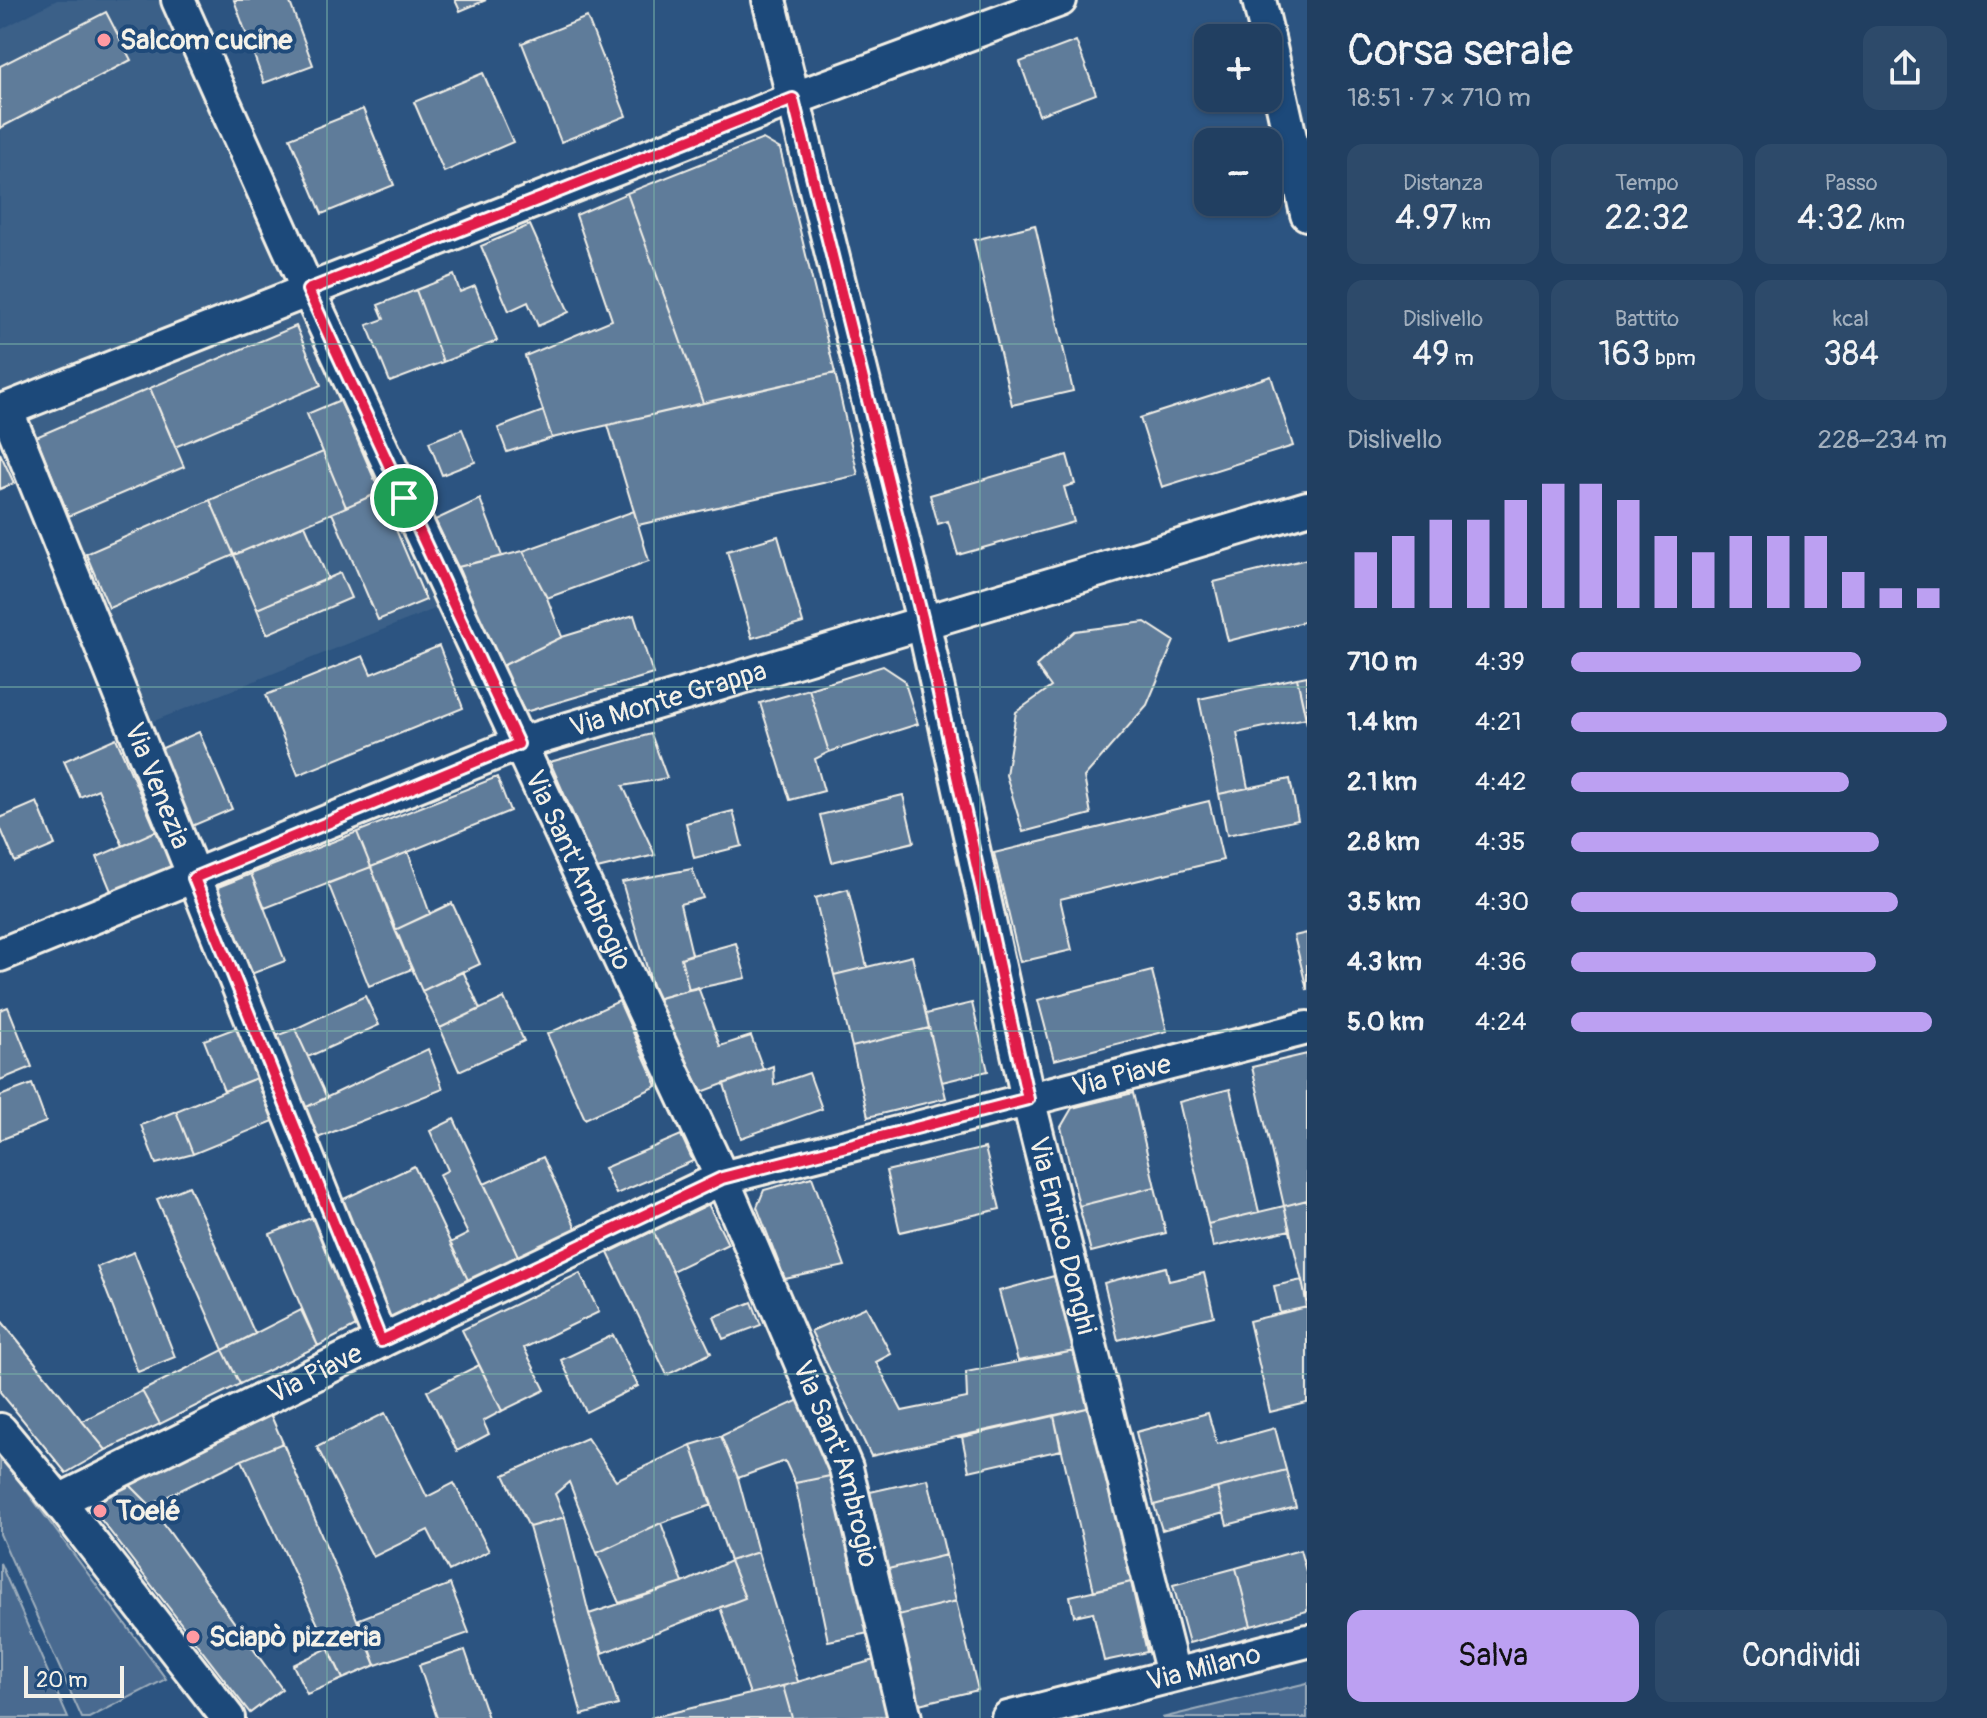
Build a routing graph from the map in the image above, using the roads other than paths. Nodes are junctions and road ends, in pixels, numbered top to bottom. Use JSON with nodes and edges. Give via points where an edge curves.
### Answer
{"nodes":[{"id":1,"x":178,"y":0,"type":"edge"},
{"id":2,"x":769,"y":0,"type":"edge"},
{"id":3,"x":1060,"y":0,"type":"edge"},
{"id":4,"x":1259,"y":0,"type":"edge"},
{"id":5,"x":1265,"y":24,"type":"edge"},
{"id":6,"x":793,"y":99,"type":"junction"},
{"id":7,"x":1282,"y":101,"type":"edge"},
{"id":8,"x":1307,"y":214,"type":"edge"},
{"id":9,"x":308,"y":290,"type":"junction"},
{"id":10,"x":3,"y":411,"type":"edge"},
{"id":11,"x":1307,"y":508,"type":"edge"},
{"id":12,"x":923,"y":621,"type":"junction"},
{"id":13,"x":518,"y":744,"type":"junction"},
{"id":14,"x":194,"y":878,"type":"junction"},
{"id":15,"x":0,"y":955,"type":"edge"},
{"id":16,"x":1307,"y":1028,"type":"edge"},
{"id":17,"x":1028,"y":1099,"type":"junction"},
{"id":18,"x":722,"y":1178,"type":"junction"},
{"id":19,"x":381,"y":1341,"type":"junction"},
{"id":20,"x":0,"y":1430,"type":"edge"},
{"id":21,"x":59,"y":1501,"type":"junction"},
{"id":22,"x":1307,"y":1641,"type":"edge"},
{"id":23,"x":1173,"y":1674,"type":"junction"},
{"id":24,"x":228,"y":1718,"type":"edge"},
{"id":25,"x":905,"y":1718,"type":"edge"},
{"id":26,"x":1008,"y":1718,"type":"edge"}],
"edges":[{"from":1,"to":9,"type":"street","name":"Via Sant'Ambrogio"},
{"from":2,"to":6,"type":"street","name":"Via Enrico Donghi"},
{"from":3,"to":6,"type":"street"},
{"from":4,"to":5,"type":"street"},
{"from":6,"to":9,"type":"street"},
{"from":6,"to":12,"type":"street","name":"Via Enrico Donghi"},
{"from":7,"to":8,"type":"street"},
{"from":9,"to":10,"type":"street"},
{"from":9,"to":13,"type":"street","name":"Via Sant'Ambrogio"},
{"from":10,"to":14,"type":"street","name":"Via Venezia"},
{"from":11,"to":12,"type":"street","name":"Via Monte Grappa"},
{"from":12,"to":13,"type":"street","name":"Via Monte Grappa"},
{"from":12,"to":17,"type":"street","name":"Via Enrico Donghi"},
{"from":13,"to":14,"type":"street","name":"Via Monte Grappa"},
{"from":13,"to":18,"type":"street","name":"Via Sant'Ambrogio"},
{"from":14,"to":15,"type":"street","name":"Via Monte Grappa"},
{"from":14,"to":19,"type":"street","name":"Via Venezia"},
{"from":16,"to":17,"type":"street","name":"Via Piave"},
{"from":17,"to":18,"type":"street","name":"Via Piave"},
{"from":17,"to":23,"type":"street","name":"Via Enrico Donghi"},
{"from":18,"to":19,"type":"street","name":"Via Piave"},
{"from":18,"to":25,"type":"street","name":"Via Sant'Ambrogio","via":[[846,1468]]},
{"from":19,"to":21,"type":"street","name":"Via Piave"},
{"from":20,"to":21,"type":"street"},
{"from":21,"to":24,"type":"street"},
{"from":22,"to":23,"type":"street","name":"Via Milano"},
{"from":23,"to":26,"type":"street","name":"Via Milano"}]}
